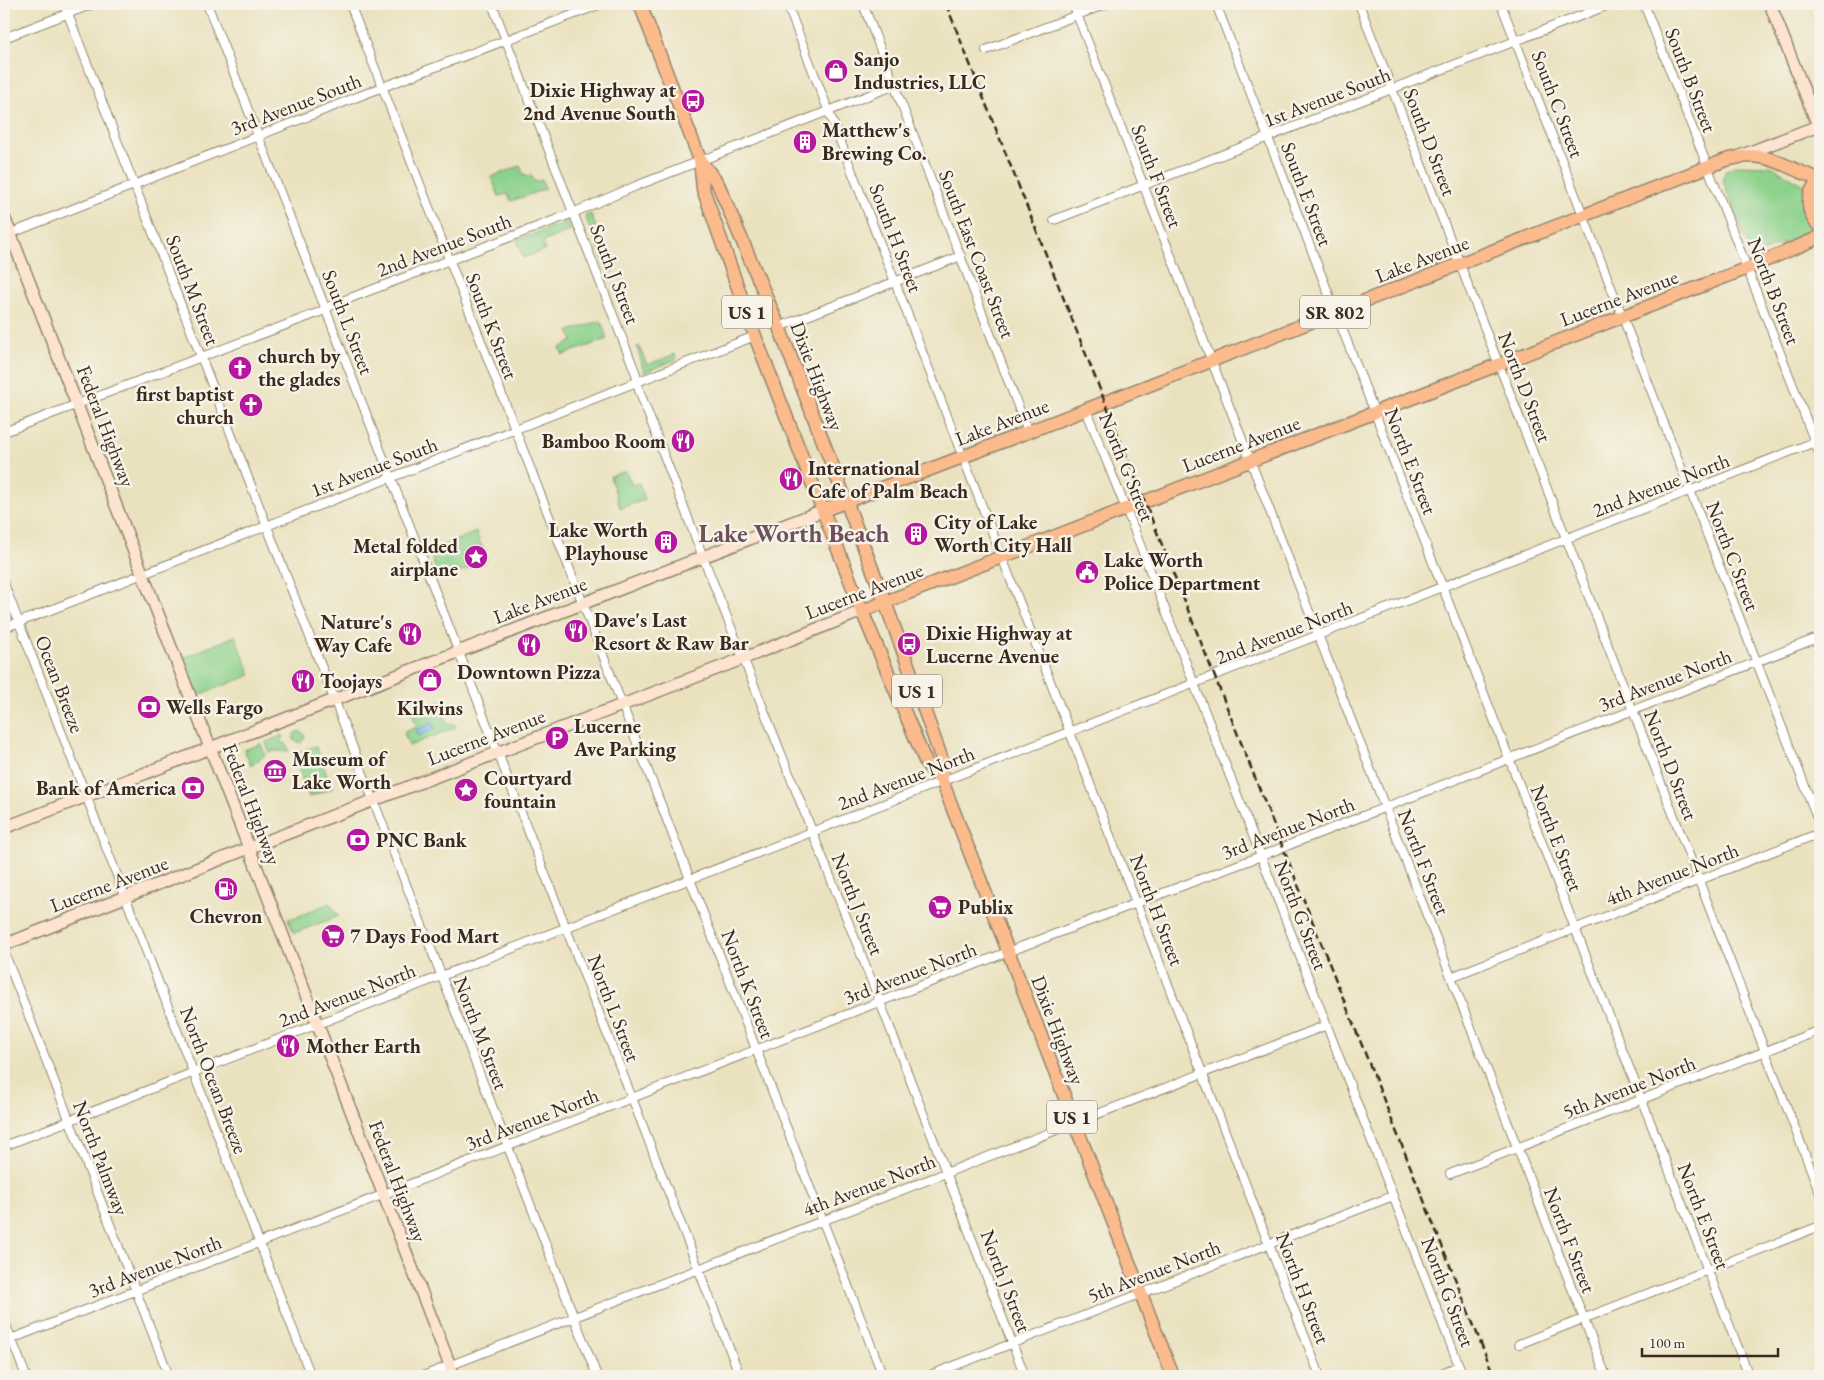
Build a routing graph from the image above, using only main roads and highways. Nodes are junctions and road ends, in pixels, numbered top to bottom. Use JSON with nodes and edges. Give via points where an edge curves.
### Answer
{"nodes":[{"id":1,"x":640,"y":4,"type":"edge"},
{"id":2,"x":1770,"y":4,"type":"edge"},
{"id":3,"x":1819,"y":129,"type":"edge"},
{"id":4,"x":1734,"y":158,"type":"junction"},
{"id":5,"x":700,"y":160,"type":"junction"},
{"id":6,"x":1820,"y":179,"type":"edge"},
{"id":7,"x":4,"y":217,"type":"edge"},
{"id":8,"x":1820,"y":227,"type":"edge"},
{"id":9,"x":7,"y":234,"type":"edge"},
{"id":10,"x":1820,"y":237,"type":"edge"},
{"id":11,"x":846,"y":501,"type":"junction"},
{"id":12,"x":824,"y":510,"type":"junction"},
{"id":13,"x":885,"y":602,"type":"junction"},
{"id":14,"x":862,"y":610,"type":"junction"},
{"id":15,"x":210,"y":749,"type":"junction"},
{"id":16,"x":942,"y":781,"type":"junction"},
{"id":17,"x":4,"y":828,"type":"edge"},
{"id":18,"x":249,"y":848,"type":"junction"},
{"id":19,"x":4,"y":945,"type":"edge"},
{"id":20,"x":452,"y":1371,"type":"edge"},
{"id":21,"x":1173,"y":1376,"type":"edge"}],
"edges":[{"from":1,"to":5,"type":"main road","name":"Dixie Highway","number":"US 1"},
{"from":2,"to":3,"type":"main road"},
{"from":3,"to":4,"type":"main road","name":"Lake Avenue"},
{"from":4,"to":6,"type":"main road","name":"Lake Avenue","number":"SR 802","via":[[1760,156]]},
{"from":4,"to":11,"type":"main road","name":"Lake Avenue","number":"SR 802"},
{"from":5,"to":11,"type":"main road","name":"Dixie Highway","number":"US 1","via":[[718,184],[779,327]]},
{"from":5,"to":12,"type":"main road","name":"Dixie Highway","number":"US 1","via":[[703,189]]},
{"from":6,"to":8,"type":"main road","via":[[1809,195],[1813,220]]},
{"from":7,"to":9,"type":"main road","name":"Federal Highway"},
{"from":9,"to":15,"type":"main road","name":"Federal Highway"},
{"from":10,"to":13,"type":"main road","name":"Lucerne Avenue","via":[[1748,268]]},
{"from":11,"to":12,"type":"main road","name":"Lake Avenue","number":"SR 802"},
{"from":11,"to":13,"type":"main road","name":"Dixie Highway","number":"US 1"},
{"from":12,"to":14,"type":"main road","name":"Dixie Highway","number":"US 1"},
{"from":12,"to":15,"type":"main road","name":"Lake Avenue","number":"SR 802"},
{"from":13,"to":14,"type":"main road","name":"Lucerne Avenue"},
{"from":13,"to":16,"type":"main road","name":"Dixie Highway","number":"US 1","via":[[941,757]]},
{"from":14,"to":16,"type":"main road","name":"Dixie Highway","number":"US 1","via":[[926,763]]},
{"from":14,"to":18,"type":"main road","name":"Lucerne Avenue"},
{"from":15,"to":17,"type":"main road","name":"Lake Avenue","number":"SR 802"},
{"from":15,"to":18,"type":"main road","name":"Federal Highway"},
{"from":16,"to":21,"type":"main road","name":"Dixie Highway","number":"US 1"},
{"from":18,"to":19,"type":"main road","name":"Lucerne Avenue"},
{"from":18,"to":20,"type":"main road","name":"Federal Highway"}]}
